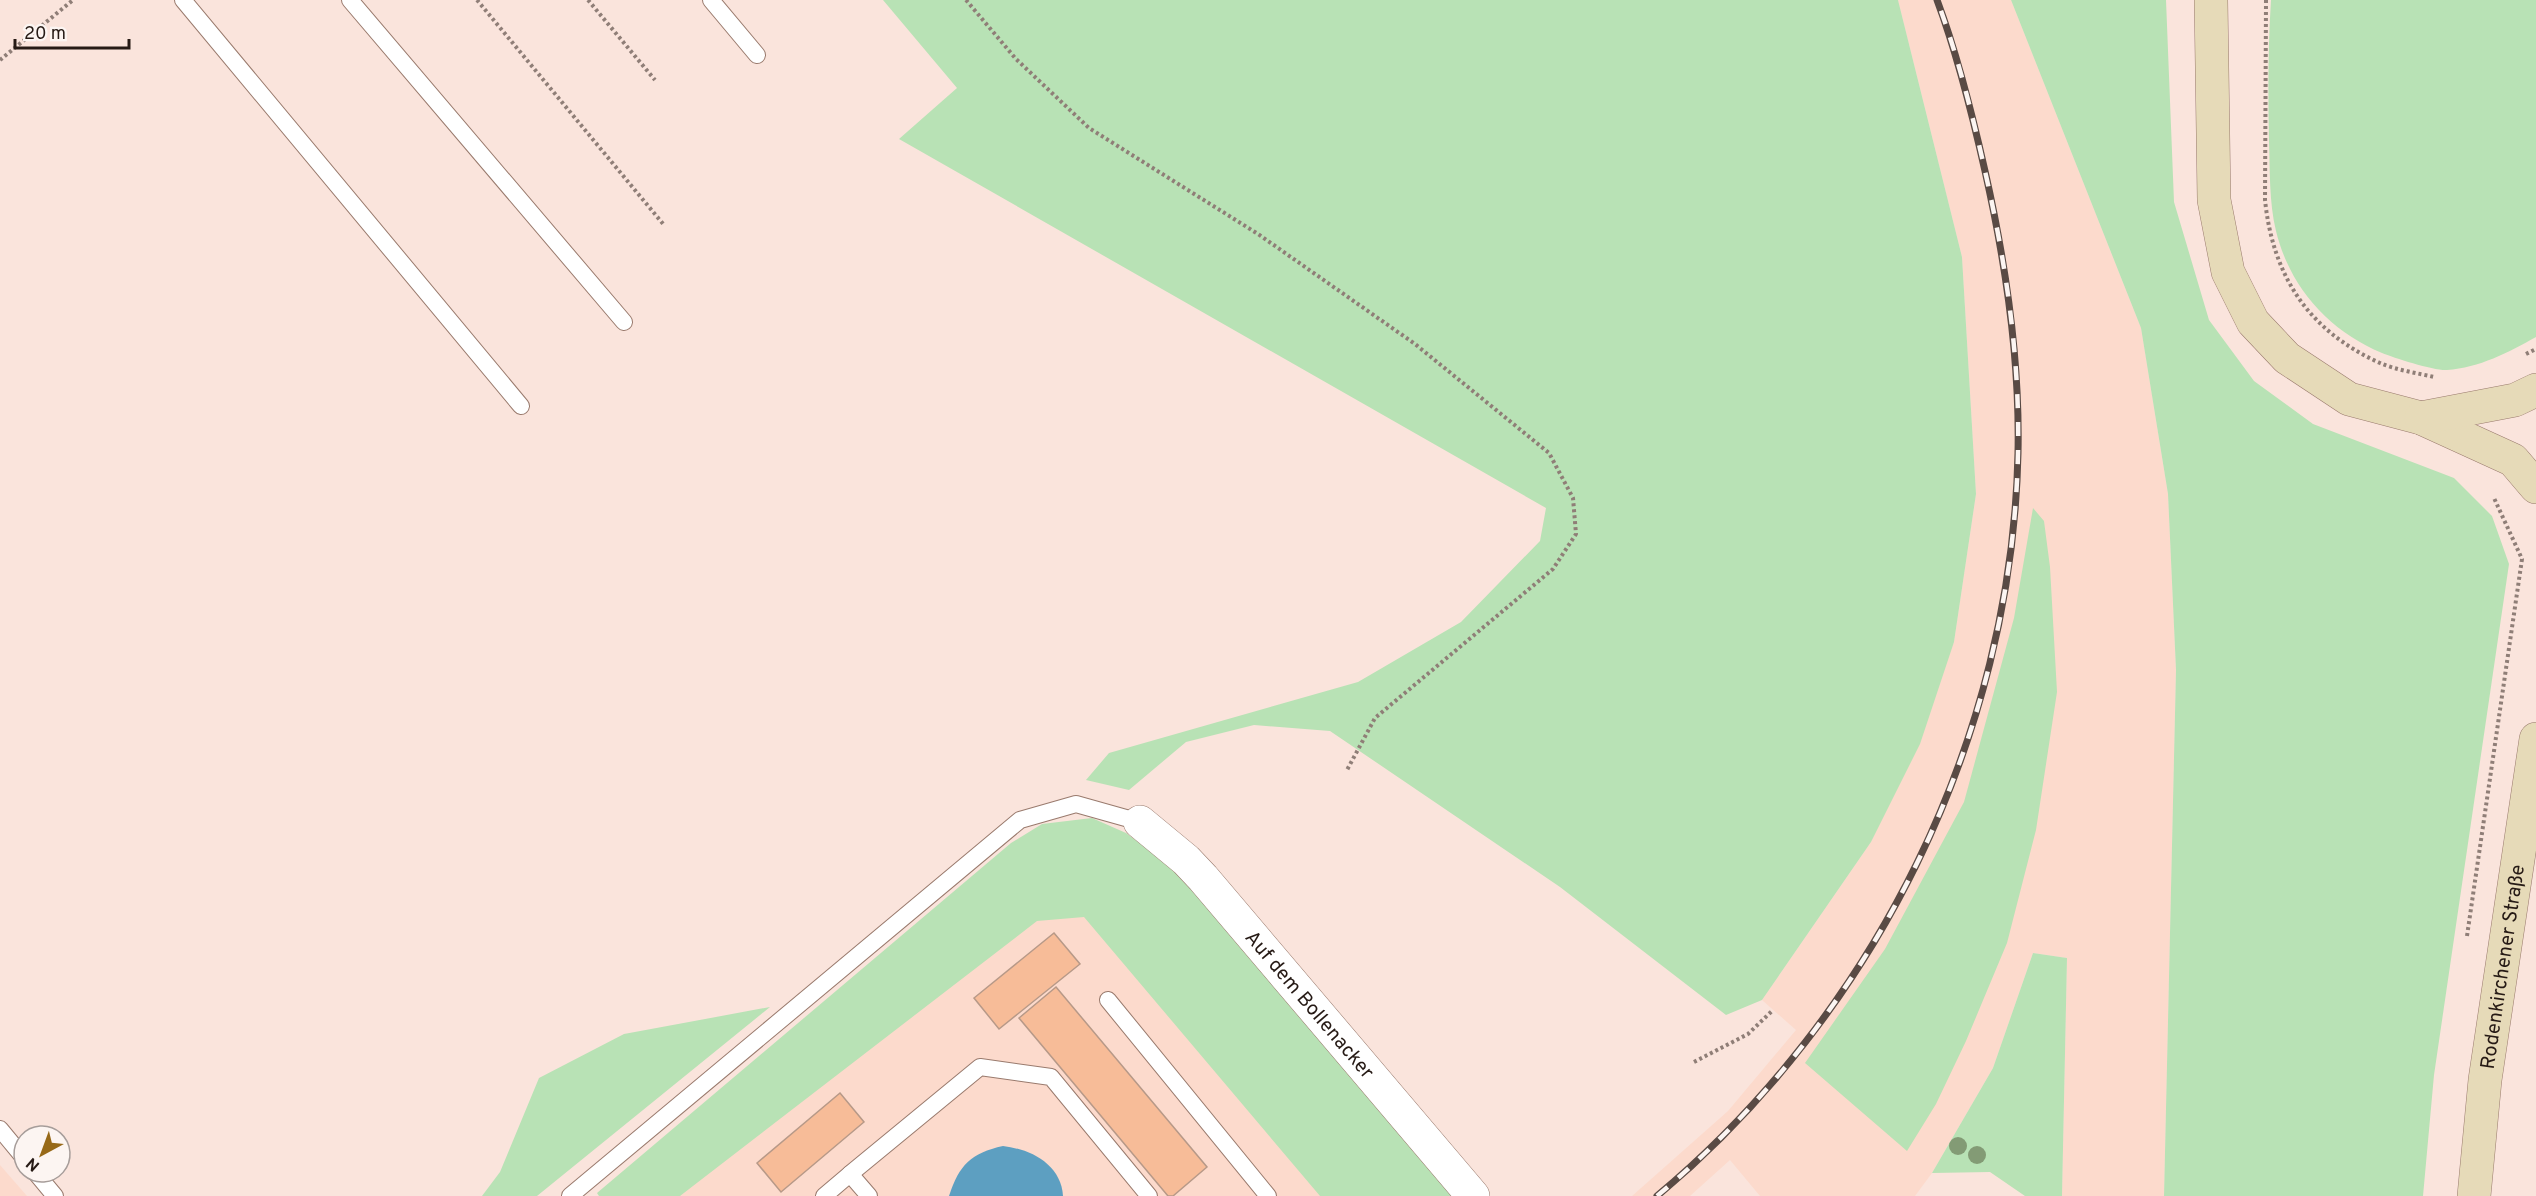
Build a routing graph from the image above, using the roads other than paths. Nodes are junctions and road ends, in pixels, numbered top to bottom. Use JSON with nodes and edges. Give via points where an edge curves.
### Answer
{"nodes":[{"id":1,"x":183,"y":0,"type":"edge"},
{"id":2,"x":350,"y":0,"type":"edge"},
{"id":3,"x":711,"y":0,"type":"edge"},
{"id":4,"x":2211,"y":0,"type":"edge"},
{"id":5,"x":757,"y":55,"type":"dead end"},
{"id":6,"x":624,"y":322,"type":"dead end"},
{"id":7,"x":2536,"y":390,"type":"edge"},
{"id":8,"x":521,"y":406,"type":"dead end"},
{"id":9,"x":2421,"y":418,"type":"junction"},
{"id":10,"x":2536,"y":487,"type":"edge"},
{"id":11,"x":2536,"y":739,"type":"edge"},
{"id":12,"x":1140,"y":822,"type":"joint"},
{"id":13,"x":1108,"y":1000,"type":"dead end"},
{"id":14,"x":0,"y":1129,"type":"edge"},
{"id":15,"x":12,"y":1144,"type":"edge"},
{"id":16,"x":850,"y":1174,"type":"junction"},
{"id":17,"x":45,"y":1184,"type":"edge"},
{"id":18,"x":55,"y":1196,"type":"edge"},
{"id":19,"x":570,"y":1196,"type":"edge"},
{"id":20,"x":824,"y":1196,"type":"edge"},
{"id":21,"x":868,"y":1196,"type":"edge"},
{"id":22,"x":1149,"y":1196,"type":"edge"},
{"id":23,"x":1268,"y":1196,"type":"edge"},
{"id":24,"x":1473,"y":1196,"type":"edge"},
{"id":25,"x":2474,"y":1196,"type":"edge"}],
"edges":[{"from":1,"to":8,"type":"lane"},
{"from":2,"to":6,"type":"lane"},
{"from":3,"to":5,"type":"lane"},
{"from":4,"to":9,"type":"main road","via":[[2214,200],[2228,272],[2253,322],[2287,358],[2349,399]]},
{"from":7,"to":9,"type":"main road","via":[[2516,400]]},
{"from":9,"to":10,"type":"main road","via":[[2513,460]]},
{"from":11,"to":25,"type":"main road","name":"Rodenkirchener Straße","via":[[2485,1080]]},
{"from":12,"to":19,"type":"lane","via":[[1076,804],[1020,820]]},
{"from":12,"to":24,"type":"street","name":"Auf dem Bollenacker","via":[[1203,878]]},
{"from":13,"to":23,"type":"lane"},
{"from":14,"to":15,"type":"lane"},
{"from":16,"to":20,"type":"lane"},
{"from":16,"to":21,"type":"lane"},
{"from":16,"to":22,"type":"lane","via":[[981,1067],[1051,1077]]},
{"from":17,"to":18,"type":"lane"}]}
